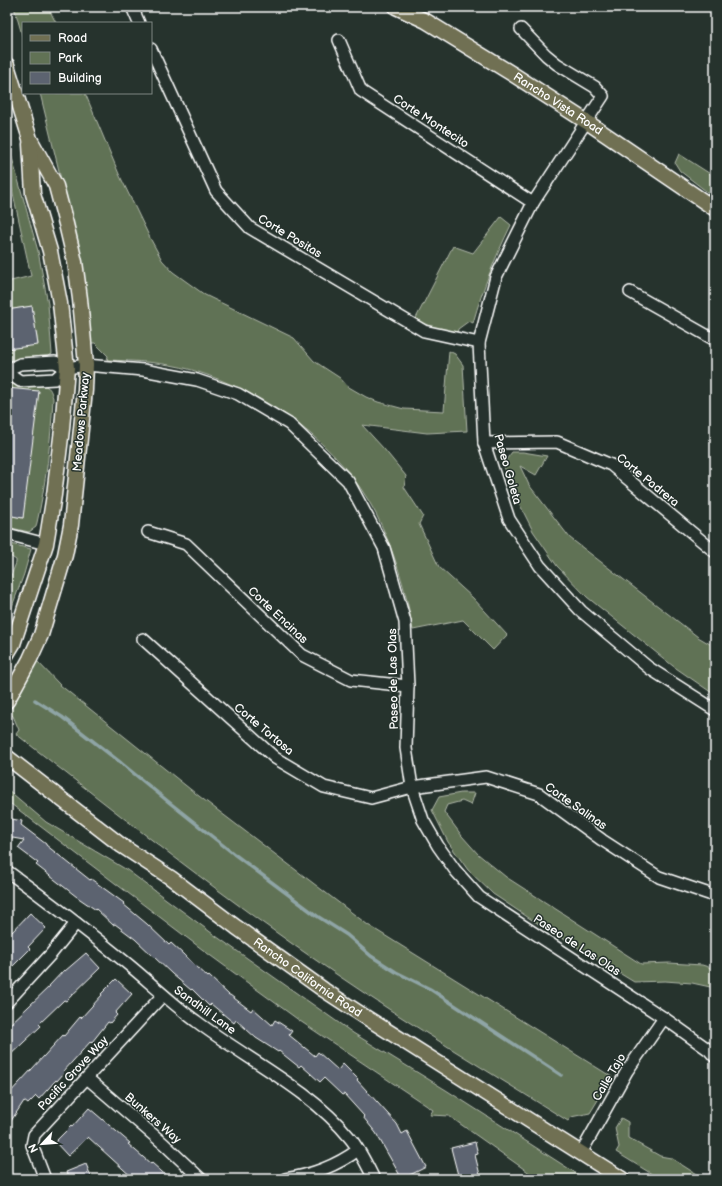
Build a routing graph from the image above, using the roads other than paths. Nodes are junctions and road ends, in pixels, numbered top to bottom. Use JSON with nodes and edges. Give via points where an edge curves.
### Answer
{"nodes":[{"id":1,"x":132,"y":7,"type":"edge"},
{"id":2,"x":396,"y":7,"type":"edge"},
{"id":3,"x":139,"y":22,"type":"edge"},
{"id":4,"x":521,"y":30,"type":"dead end"},
{"id":5,"x":339,"y":40,"type":"dead end"},
{"id":6,"x":152,"y":51,"type":"edge"},
{"id":7,"x":7,"y":64,"type":"edge"},
{"id":8,"x":587,"y":122,"type":"junction"},
{"id":9,"x":30,"y":139,"type":"junction"},
{"id":10,"x":533,"y":203,"type":"junction"},
{"id":11,"x":715,"y":209,"type":"edge"},
{"id":12,"x":630,"y":292,"type":"dead end"},
{"id":13,"x":715,"y":340,"type":"edge"},
{"id":14,"x":479,"y":343,"type":"junction"},
{"id":15,"x":86,"y":365,"type":"junction"},
{"id":16,"x":67,"y":368,"type":"junction"},
{"id":17,"x":7,"y":371,"type":"edge"},
{"id":18,"x":484,"y":443,"type":"junction"},
{"id":19,"x":148,"y":532,"type":"dead end"},
{"id":20,"x":7,"y":534,"type":"edge"},
{"id":21,"x":46,"y":544,"type":"junction"},
{"id":22,"x":715,"y":552,"type":"edge"},
{"id":23,"x":143,"y":639,"type":"dead end"},
{"id":24,"x":7,"y":654,"type":"edge"},
{"id":25,"x":408,"y":686,"type":"junction"},
{"id":26,"x":7,"y":701,"type":"edge"},
{"id":27,"x":715,"y":710,"type":"edge"},
{"id":28,"x":7,"y":757,"type":"edge"},
{"id":29,"x":412,"y":787,"type":"junction"},
{"id":30,"x":7,"y":871,"type":"edge"},
{"id":31,"x":715,"y":896,"type":"edge"},
{"id":32,"x":76,"y":923,"type":"junction"},
{"id":33,"x":163,"y":995,"type":"junction"},
{"id":34,"x":7,"y":1002,"type":"edge"},
{"id":35,"x":664,"y":1018,"type":"junction"},
{"id":36,"x":715,"y":1057,"type":"edge"},
{"id":37,"x":87,"y":1078,"type":"junction"},
{"id":38,"x":358,"y":1150,"type":"junction"},
{"id":39,"x":580,"y":1153,"type":"junction"},
{"id":40,"x":46,"y":1179,"type":"edge"},
{"id":41,"x":201,"y":1179,"type":"edge"},
{"id":42,"x":285,"y":1179,"type":"edge"},
{"id":43,"x":374,"y":1179,"type":"edge"},
{"id":44,"x":622,"y":1179,"type":"edge"}],
"edges":[{"from":1,"to":3,"type":"street"},
{"from":2,"to":8,"type":"main road","name":"Rancho Vista Road","via":[[426,21]]},
{"from":4,"to":8,"type":"street","name":"Paseo Goleta","via":[[546,56],[595,87],[603,96]]},
{"from":5,"to":10,"type":"street","name":"Corte Montecito","via":[[361,91]]},
{"from":6,"to":14,"type":"street","name":"Corte Positas","via":[[216,192],[250,228],[424,331]]},
{"from":7,"to":9,"type":"main road","name":"Meadows Parkway"},
{"from":8,"to":10,"type":"street","name":"Paseo Goleta"},
{"from":8,"to":11,"type":"main road","name":"Rancho Vista Road"},
{"from":9,"to":15,"type":"main road","name":"Meadows Parkway","via":[[56,186],[66,224],[75,262]]},
{"from":9,"to":16,"type":"main road","name":"Meadows Parkway","via":[[33,194],[50,251],[60,303]]},
{"from":10,"to":14,"type":"street","name":"Paseo Goleta","via":[[496,278]]},
{"from":12,"to":13,"type":"street"},
{"from":14,"to":18,"type":"street","name":"Paseo Goleta"},
{"from":15,"to":16,"type":"street","name":"Paseo de Las Olas"},
{"from":15,"to":25,"type":"street","name":"Paseo de Las Olas","via":[[143,370],[197,380],[238,394],[289,424],[348,480],[384,548],[405,622]]},
{"from":15,"to":26,"type":"main road","name":"Meadows Parkway","via":[[71,525],[65,555],[41,635]]},
{"from":16,"to":17,"type":"street","via":[[55,362],[20,364]]},
{"from":16,"to":17,"type":"street","via":[[55,379],[20,380]]},
{"from":16,"to":21,"type":"main road","name":"Meadows Parkway","via":[[62,429]]},
{"from":18,"to":22,"type":"street","name":"Corte Padrera","via":[[557,442],[611,465]]},
{"from":18,"to":27,"type":"street","name":"Paseo Goleta","via":[[509,519],[540,566],[586,616],[650,668]]},
{"from":19,"to":25,"type":"street","name":"Corte Encinas","via":[[186,544],[302,655],[351,680]]},
{"from":20,"to":21,"type":"street"},
{"from":21,"to":24,"type":"main road","name":"Meadows Parkway","via":[[13,644]]},
{"from":23,"to":29,"type":"street","name":"Corte Tortosa","via":[[275,758],[324,787],[371,798]]},
{"from":25,"to":29,"type":"street","name":"Paseo de Las Olas","via":[[406,748]]},
{"from":28,"to":39,"type":"main road","name":"Rancho California Road","via":[[122,846],[171,878],[324,990]]},
{"from":29,"to":31,"type":"street","name":"Corte Salinas","via":[[486,777],[540,794],[658,877]]},
{"from":29,"to":35,"type":"street","name":"Paseo de Las Olas","via":[[423,820],[438,846],[479,897]]},
{"from":30,"to":32,"type":"street","name":"Sandhill Lane"},
{"from":32,"to":33,"type":"street","name":"Sandhill Lane"},
{"from":32,"to":34,"type":"street"},
{"from":33,"to":37,"type":"street","name":"Pacific Grove Way"},
{"from":33,"to":38,"type":"street","name":"Sandhill Lane","via":[[196,1022],[292,1087],[332,1118]]},
{"from":35,"to":36,"type":"street","name":"Paseo de Las Olas"},
{"from":35,"to":39,"type":"street","name":"Calle Tajo","via":[[627,1071]]},
{"from":37,"to":40,"type":"street","name":"Pacific Grove Way","via":[[34,1135],[32,1145]]},
{"from":37,"to":41,"type":"street","name":"Bunkers Way"},
{"from":38,"to":42,"type":"street","via":[[332,1166]]},
{"from":38,"to":43,"type":"street","name":"Sandhill Lane"},
{"from":39,"to":44,"type":"main road","name":"Rancho California Road"}]}
